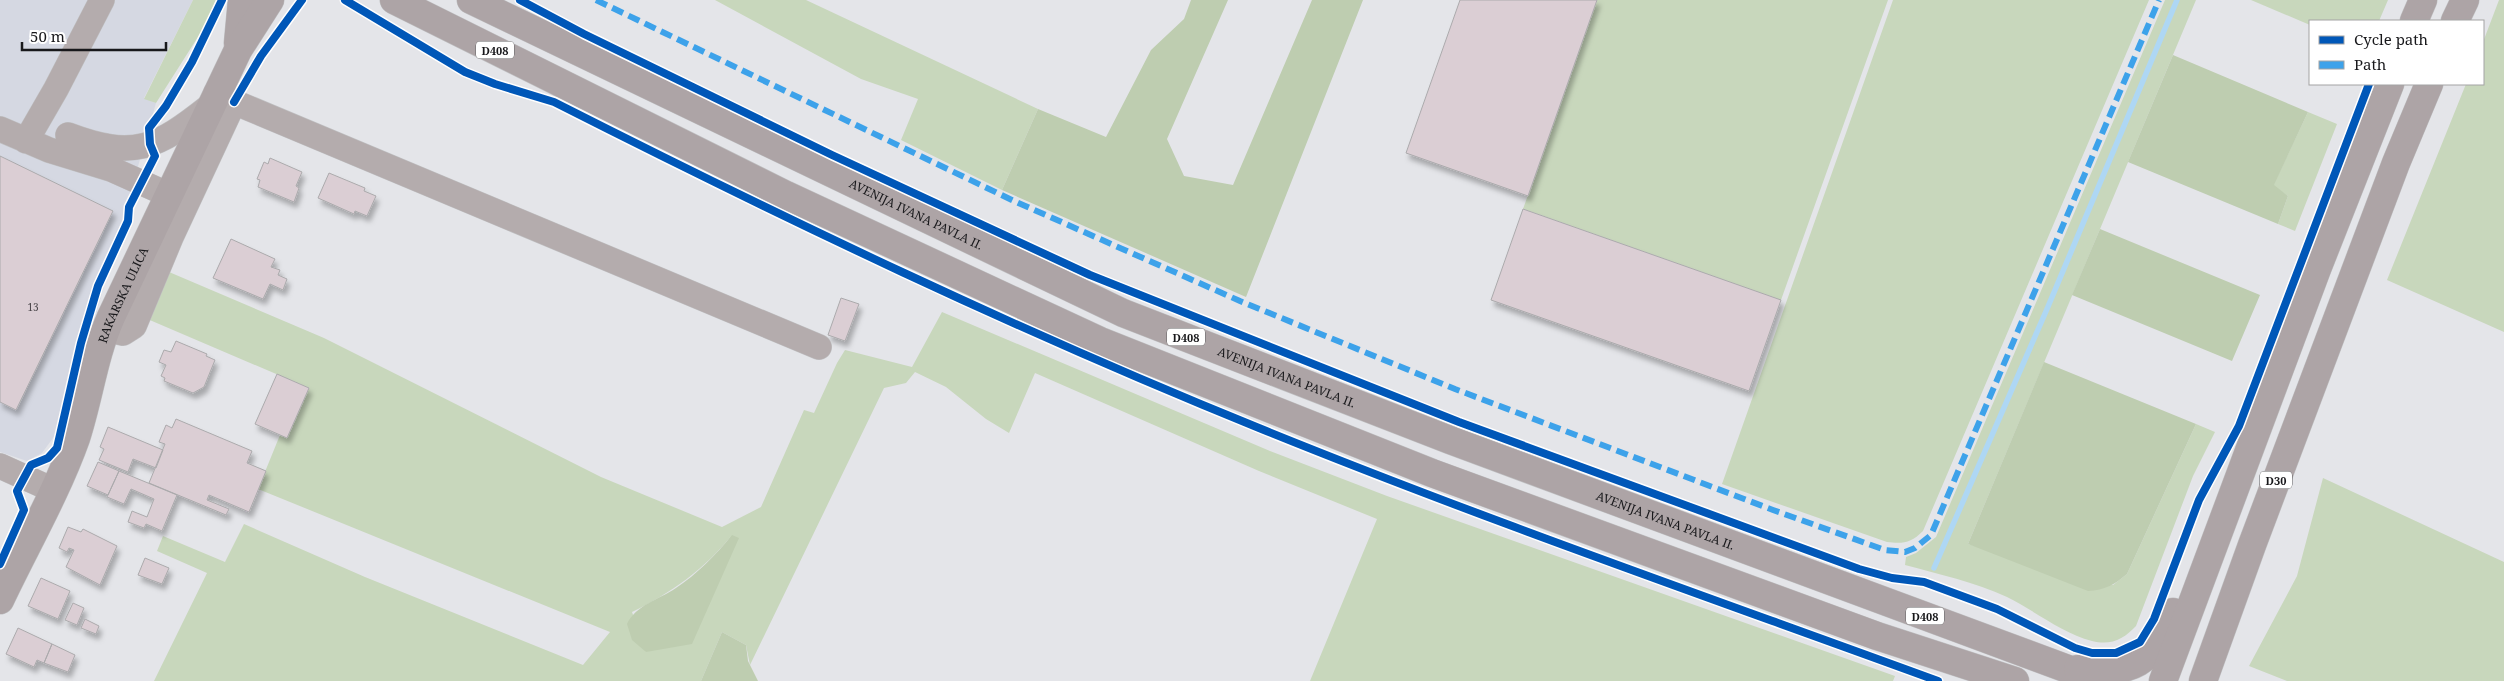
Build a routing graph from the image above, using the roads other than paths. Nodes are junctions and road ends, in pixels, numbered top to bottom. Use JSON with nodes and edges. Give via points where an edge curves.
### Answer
{"nodes":[{"id":1,"x":102,"y":0,"type":"edge"},
{"id":2,"x":242,"y":0,"type":"edge"},
{"id":3,"x":270,"y":0,"type":"edge"},
{"id":4,"x":394,"y":0,"type":"edge"},
{"id":5,"x":471,"y":0,"type":"edge"},
{"id":6,"x":2422,"y":0,"type":"edge"},
{"id":7,"x":2464,"y":0,"type":"edge"},
{"id":8,"x":2414,"y":20,"type":"edge"},
{"id":9,"x":2455,"y":20,"type":"edge"},
{"id":10,"x":238,"y":50,"type":"junction"},
{"id":11,"x":2390,"y":85,"type":"edge"},
{"id":12,"x":2429,"y":85,"type":"edge"},
{"id":13,"x":56,"y":90,"type":"junction"},
{"id":14,"x":220,"y":100,"type":"junction"},
{"id":15,"x":0,"y":128,"type":"edge"},
{"id":16,"x":68,"y":135,"type":"junction"},
{"id":17,"x":26,"y":141,"type":"junction"},
{"id":18,"x":111,"y":169,"type":"junction"},
{"id":19,"x":169,"y":195,"type":"junction"},
{"id":20,"x":106,"y":329,"type":"junction"},
{"id":21,"x":819,"y":347,"type":"dead end"},
{"id":22,"x":0,"y":466,"type":"edge"},
{"id":23,"x":54,"y":490,"type":"junction"},
{"id":24,"x":2200,"y":582,"type":"junction"},
{"id":25,"x":0,"y":600,"type":"edge"},
{"id":26,"x":2064,"y":667,"type":"junction"},
{"id":27,"x":2007,"y":679,"type":"edge"},
{"id":28,"x":2100,"y":681,"type":"edge"},
{"id":29,"x":2164,"y":681,"type":"edge"},
{"id":30,"x":2203,"y":681,"type":"edge"}],
"edges":[{"from":1,"to":13,"type":"street"},
{"from":2,"to":10,"type":"main road"},
{"from":3,"to":10,"type":"main road","name":"RAKARSKA ULICA"},
{"from":4,"to":27,"type":"main road","number":"D408","via":[[786,195],[1100,341],[1450,480],[1877,636]]},
{"from":5,"to":26,"type":"main road","name":"AVENIJA IVANA PAVLA II.","number":"D408","via":[[1123,313],[1450,440]]},
{"from":6,"to":8,"type":"main road"},
{"from":7,"to":9,"type":"main road"},
{"from":10,"to":14,"type":"main road","name":"RAKARSKA ULICA"},
{"from":11,"to":24,"type":"main road","number":"D30"},
{"from":12,"to":30,"type":"main road","number":"D30","via":[[2396,163]]},
{"from":13,"to":16,"type":"street","via":[[56,118]]},
{"from":13,"to":17,"type":"street"},
{"from":14,"to":16,"type":"street","via":[[174,133],[140,147],[102,146]]},
{"from":14,"to":19,"type":"main road","name":"RAKARSKA ULICA"},
{"from":14,"to":20,"type":"street","via":[[171,237],[134,326],[123,332]]},
{"from":14,"to":21,"type":"street"},
{"from":15,"to":17,"type":"street"},
{"from":16,"to":18,"type":"street"},
{"from":17,"to":18,"type":"street"},
{"from":18,"to":19,"type":"street"},
{"from":19,"to":20,"type":"main road","name":"RAKARSKA ULICA"},
{"from":20,"to":23,"type":"main road","name":"RAKARSKA ULICA","via":[[75,438]]},
{"from":22,"to":23,"type":"street"},
{"from":23,"to":25,"type":"main road","name":"RAKARSKA ULICA"},
{"from":24,"to":26,"type":"main road","via":[[2179,598],[2154,648],[2136,665],[2116,670]]},
{"from":24,"to":29,"type":"main road","number":"D30"},
{"from":26,"to":28,"type":"main road","name":"AVENIJA IVANA PAVLA II.","number":"D408"}]}
